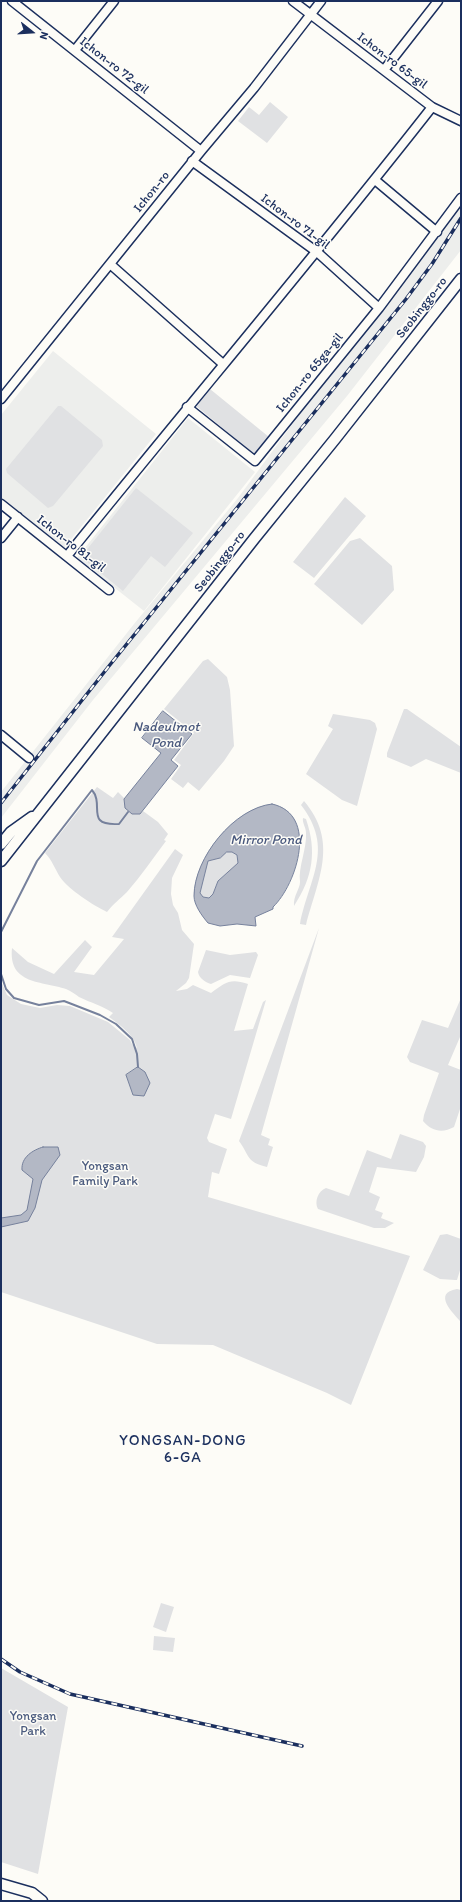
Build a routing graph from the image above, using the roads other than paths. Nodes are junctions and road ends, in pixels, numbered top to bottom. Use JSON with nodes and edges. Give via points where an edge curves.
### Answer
{"nodes":[{"id":1,"x":12,"y":1,"type":"edge"},
{"id":2,"x":114,"y":1,"type":"edge"},
{"id":3,"x":293,"y":1,"type":"edge"},
{"id":4,"x":321,"y":1,"type":"edge"},
{"id":5,"x":438,"y":1,"type":"edge"},
{"id":6,"x":311,"y":15,"type":"junction"},
{"id":7,"x":74,"y":50,"type":"junction"},
{"id":8,"x":384,"y":70,"type":"junction"},
{"id":9,"x":432,"y":107,"type":"junction"},
{"id":10,"x":461,"y":121,"type":"edge"},
{"id":11,"x":201,"y":151,"type":"junction"},
{"id":12,"x":192,"y":161,"type":"junction"},
{"id":13,"x":375,"y":180,"type":"junction"},
{"id":14,"x":461,"y":198,"type":"edge"},
{"id":15,"x":437,"y":232,"type":"junction"},
{"id":16,"x":317,"y":252,"type":"junction"},
{"id":17,"x":110,"y":264,"type":"junction"},
{"id":18,"x":461,"y":279,"type":"edge"},
{"id":19,"x":379,"y":308,"type":"junction"},
{"id":20,"x":223,"y":364,"type":"junction"},
{"id":21,"x":1,"y":399,"type":"edge"},
{"id":22,"x":187,"y":407,"type":"junction"},
{"id":23,"x":1,"y":504,"type":"edge"},
{"id":24,"x":18,"y":518,"type":"junction"},
{"id":25,"x":1,"y":538,"type":"edge"},
{"id":26,"x":67,"y":556,"type":"junction"},
{"id":27,"x":109,"y":590,"type":"dead end"},
{"id":28,"x":1,"y":735,"type":"edge"},
{"id":29,"x":29,"y":758,"type":"dead end"},
{"id":30,"x":42,"y":810,"type":"junction"},
{"id":31,"x":1,"y":844,"type":"edge"},
{"id":32,"x":1,"y":861,"type":"edge"},
{"id":33,"x":1,"y":1884,"type":"edge"},
{"id":34,"x":42,"y":1901,"type":"edge"}],
"edges":[{"from":1,"to":7,"type":"street","name":"Ichon-ro 72-gil"},
{"from":2,"to":7,"type":"street"},
{"from":3,"to":6,"type":"street","name":"Ichon-ro 65-gil"},
{"from":4,"to":6,"type":"street","name":"Ichon-ro"},
{"from":5,"to":8,"type":"street"},
{"from":6,"to":8,"type":"street","name":"Ichon-ro 65-gil"},
{"from":6,"to":11,"type":"street","name":"Ichon-ro"},
{"from":7,"to":11,"type":"street","name":"Ichon-ro 72-gil"},
{"from":8,"to":9,"type":"street","name":"Ichon-ro 65-gil"},
{"from":9,"to":10,"type":"street","name":"Ichon-ro 65-gil"},
{"from":9,"to":13,"type":"street"},
{"from":11,"to":12,"type":"street","name":"Ichon-ro"},
{"from":12,"to":16,"type":"street","name":"Ichon-ro 71-gil"},
{"from":12,"to":17,"type":"street","name":"Ichon-ro"},
{"from":13,"to":15,"type":"street"},
{"from":13,"to":16,"type":"street"},
{"from":14,"to":15,"type":"street","name":"Ichon-ro 65ga-gil"},
{"from":15,"to":19,"type":"street","name":"Ichon-ro 65ga-gil"},
{"from":16,"to":19,"type":"street","name":"Ichon-ro 71-gil"},
{"from":16,"to":20,"type":"street"},
{"from":17,"to":20,"type":"street"},
{"from":17,"to":21,"type":"street","name":"Ichon-ro"},
{"from":18,"to":30,"type":"main road","name":"Seobinggo-ro"},
{"from":19,"to":22,"type":"street","name":"Ichon-ro 65ga-gil","via":[[255,461]]},
{"from":20,"to":22,"type":"street"},
{"from":22,"to":26,"type":"street"},
{"from":23,"to":24,"type":"street","name":"Ichon-ro 81-gil"},
{"from":24,"to":25,"type":"street","name":"Ichon-ro 81-gil"},
{"from":24,"to":26,"type":"street","name":"Ichon-ro 81-gil"},
{"from":26,"to":27,"type":"street","name":"Ichon-ro 81-gil"},
{"from":28,"to":29,"type":"street"},
{"from":30,"to":31,"type":"main road","via":[[11,832]]},
{"from":30,"to":32,"type":"main road","name":"Seobinggo-ro"},
{"from":33,"to":34,"type":"main road","via":[[32,1894]]}]}
